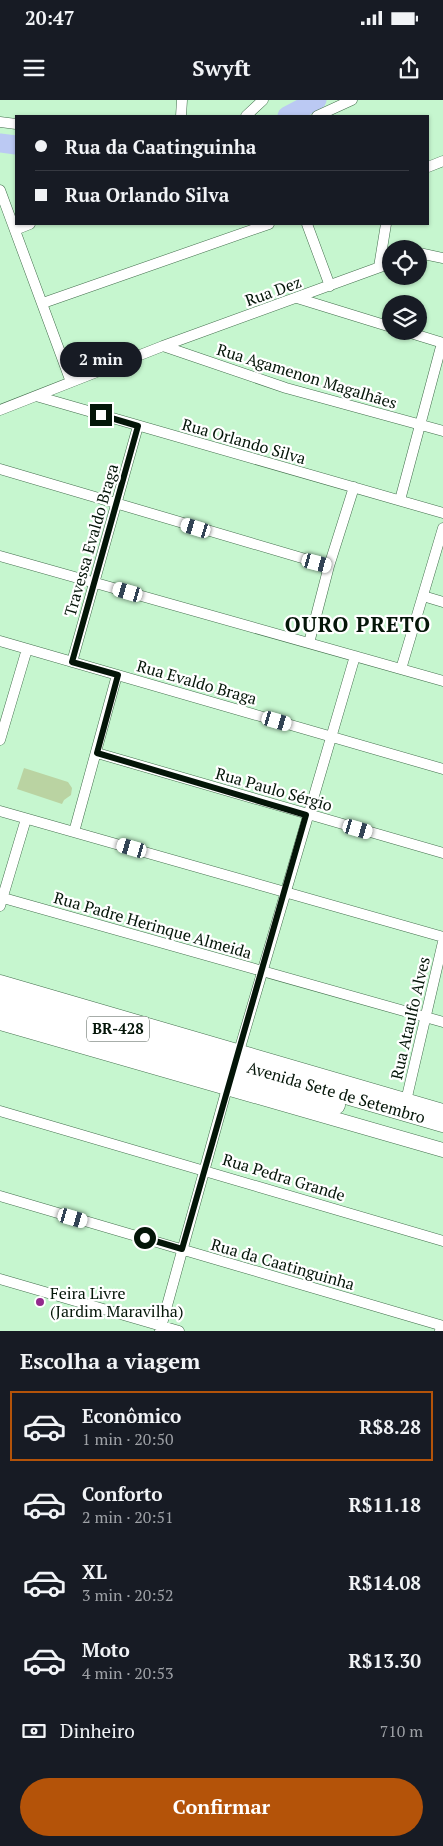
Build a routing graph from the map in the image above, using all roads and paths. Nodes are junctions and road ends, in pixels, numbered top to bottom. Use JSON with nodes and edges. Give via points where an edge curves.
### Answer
{"nodes":[{"id":1,"x":182,"y":100,"type":"edge"},
{"id":2,"x":263,"y":100,"type":"edge"},
{"id":3,"x":352,"y":100,"type":"edge"},
{"id":4,"x":181,"y":115,"type":"edge"},
{"id":5,"x":247,"y":115,"type":"edge"},
{"id":6,"x":319,"y":115,"type":"edge"},
{"id":7,"x":0,"y":122,"type":"edge"},
{"id":8,"x":15,"y":124,"type":"edge"},
{"id":9,"x":443,"y":161,"type":"edge"},
{"id":10,"x":429,"y":167,"type":"edge"},
{"id":11,"x":0,"y":190,"type":"edge"},
{"id":12,"x":28,"y":225,"type":"edge"},
{"id":13,"x":266,"y":225,"type":"edge"},
{"id":14,"x":307,"y":225,"type":"edge"},
{"id":15,"x":386,"y":225,"type":"edge"},
{"id":16,"x":16,"y":230,"type":"junction"},
{"id":17,"x":427,"y":254,"type":"edge"},
{"id":18,"x":443,"y":258,"type":"edge"},
{"id":19,"x":382,"y":266,"type":"edge"},
{"id":20,"x":379,"y":267,"type":"junction"},
{"id":21,"x":330,"y":286,"type":"junction"},
{"id":22,"x":297,"y":298,"type":"junction"},
{"id":23,"x":43,"y":303,"type":"junction"},
{"id":24,"x":382,"y":324,"type":"edge"},
{"id":25,"x":427,"y":338,"type":"edge"},
{"id":26,"x":442,"y":343,"type":"edge"},
{"id":27,"x":164,"y":346,"type":"junction"},
{"id":28,"x":71,"y":382,"type":"junction"},
{"id":29,"x":36,"y":396,"type":"junction"},
{"id":30,"x":0,"y":410,"type":"edge"},
{"id":31,"x":419,"y":425,"type":"junction"},
{"id":32,"x":138,"y":426,"type":"junction"},
{"id":33,"x":443,"y":431,"type":"edge"},
{"id":34,"x":0,"y":468,"type":"edge"},
{"id":35,"x":354,"y":487,"type":"junction"},
{"id":36,"x":400,"y":500,"type":"junction"},
{"id":37,"x":117,"y":504,"type":"junction"},
{"id":38,"x":443,"y":513,"type":"edge"},
{"id":39,"x":443,"y":528,"type":"edge"},
{"id":40,"x":0,"y":556,"type":"edge"},
{"id":41,"x":329,"y":566,"type":"junction"},
{"id":42,"x":94,"y":583,"type":"junction"},
{"id":43,"x":423,"y":596,"type":"junction"},
{"id":44,"x":443,"y":602,"type":"edge"},
{"id":45,"x":0,"y":641,"type":"edge"},
{"id":46,"x":309,"y":643,"type":"junction"},
{"id":47,"x":27,"y":649,"type":"junction"},
{"id":48,"x":354,"y":656,"type":"junction"},
{"id":49,"x":72,"y":662,"type":"junction"},
{"id":50,"x":401,"y":669,"type":"junction"},
{"id":51,"x":118,"y":675,"type":"junction"},
{"id":52,"x":443,"y":681,"type":"edge"},
{"id":53,"x":2,"y":725,"type":"edge"},
{"id":54,"x":330,"y":736,"type":"junction"},
{"id":55,"x":0,"y":740,"type":"edge"},
{"id":56,"x":97,"y":753,"type":"junction"},
{"id":57,"x":443,"y":769,"type":"edge"},
{"id":58,"x":0,"y":811,"type":"edge"},
{"id":59,"x":306,"y":815,"type":"junction"},
{"id":60,"x":26,"y":819,"type":"junction"},
{"id":61,"x":74,"y":832,"type":"junction"},
{"id":62,"x":443,"y":852,"type":"edge"},
{"id":63,"x":285,"y":891,"type":"junction"},
{"id":64,"x":1,"y":900,"type":"edge"},
{"id":65,"x":443,"y":937,"type":"edge"},
{"id":66,"x":443,"y":942,"type":"edge"},
{"id":67,"x":262,"y":972,"type":"junction"},
{"id":68,"x":0,"y":982,"type":"edge"},
{"id":69,"x":0,"y":995,"type":"edge"},
{"id":70,"x":0,"y":1008,"type":"edge"},
{"id":71,"x":425,"y":1017,"type":"junction"},
{"id":72,"x":443,"y":1022,"type":"edge"},
{"id":73,"x":0,"y":1023,"type":"edge"},
{"id":74,"x":233,"y":1070,"type":"junction"},
{"id":75,"x":309,"y":1072,"type":"junction"},
{"id":76,"x":323,"y":1089,"type":"junction"},
{"id":77,"x":406,"y":1101,"type":"junction"},
{"id":78,"x":0,"y":1110,"type":"edge"},
{"id":79,"x":443,"y":1111,"type":"edge"},
{"id":80,"x":443,"y":1123,"type":"edge"},
{"id":81,"x":443,"y":1136,"type":"edge"},
{"id":82,"x":443,"y":1150,"type":"edge"},
{"id":83,"x":205,"y":1169,"type":"junction"},
{"id":84,"x":0,"y":1196,"type":"edge"},
{"id":85,"x":443,"y":1241,"type":"edge"},
{"id":86,"x":182,"y":1249,"type":"junction"},
{"id":87,"x":0,"y":1279,"type":"edge"},
{"id":88,"x":160,"y":1328,"type":"edge"},
{"id":89,"x":443,"y":1329,"type":"edge"},
{"id":90,"x":180,"y":1331,"type":"edge"}],
"edges":[{"from":1,"to":4,"type":"street"},
{"from":2,"to":5,"type":"street"},
{"from":3,"to":6,"type":"street"},
{"from":7,"to":8,"type":"street"},
{"from":9,"to":10,"type":"street"},
{"from":11,"to":16,"type":"street"},
{"from":12,"to":16,"type":"street"},
{"from":13,"to":23,"type":"street"},
{"from":14,"to":21,"type":"street"},
{"from":15,"to":20,"type":"street"},
{"from":16,"to":23,"type":"street"},
{"from":17,"to":18,"type":"street"},
{"from":19,"to":20,"type":"street","name":"Rua Dez"},
{"from":20,"to":21,"type":"street","name":"Rua Dez"},
{"from":21,"to":22,"type":"street","name":"Rua Dez"},
{"from":22,"to":24,"type":"street"},
{"from":22,"to":27,"type":"street","name":"Rua Dez"},
{"from":23,"to":28,"type":"street"},
{"from":25,"to":26,"type":"street"},
{"from":26,"to":31,"type":"street"},
{"from":27,"to":28,"type":"street","name":"Rua Dez"},
{"from":27,"to":31,"type":"street","name":"Rua Agamenon Magalhães","via":[[286,388]]},
{"from":28,"to":29,"type":"street","name":"Rua Dez"},
{"from":29,"to":30,"type":"street","name":"Rua Dez"},
{"from":29,"to":32,"type":"street","name":"Rua Orlando Silva"},
{"from":31,"to":33,"type":"street","name":"Rua Agamenon Magalhães"},
{"from":31,"to":36,"type":"street"},
{"from":32,"to":35,"type":"street","name":"Rua Orlando Silva"},
{"from":32,"to":37,"type":"street","name":"Travessa Evaldo Braga"},
{"from":34,"to":37,"type":"street"},
{"from":35,"to":36,"type":"street","name":"Rua Orlando Silva"},
{"from":35,"to":41,"type":"street"},
{"from":36,"to":38,"type":"street","name":"Rua Orlando Silva"},
{"from":37,"to":41,"type":"street"},
{"from":37,"to":42,"type":"street","name":"Travessa Evaldo Braga"},
{"from":39,"to":43,"type":"street"},
{"from":40,"to":42,"type":"street"},
{"from":41,"to":46,"type":"street"},
{"from":42,"to":46,"type":"street"},
{"from":42,"to":49,"type":"street","name":"Travessa Evaldo Braga"},
{"from":43,"to":44,"type":"street"},
{"from":43,"to":50,"type":"street"},
{"from":45,"to":47,"type":"street","name":"Rua Evaldo Braga"},
{"from":46,"to":48,"type":"street"},
{"from":47,"to":49,"type":"street","name":"Rua Evaldo Braga"},
{"from":47,"to":53,"type":"street"},
{"from":48,"to":50,"type":"street"},
{"from":48,"to":54,"type":"street"},
{"from":49,"to":51,"type":"street","name":"Rua Evaldo Braga"},
{"from":50,"to":52,"type":"street"},
{"from":51,"to":54,"type":"street","name":"Rua Evaldo Braga"},
{"from":51,"to":56,"type":"street"},
{"from":53,"to":55,"type":"street"},
{"from":54,"to":57,"type":"street","name":"Rua Evaldo Braga"},
{"from":54,"to":59,"type":"street"},
{"from":56,"to":59,"type":"street","name":"Rua Paulo Sérgio"},
{"from":56,"to":61,"type":"street"},
{"from":58,"to":60,"type":"street"},
{"from":59,"to":62,"type":"street","name":"Rua Paulo Sérgio"},
{"from":59,"to":63,"type":"street"},
{"from":60,"to":61,"type":"street"},
{"from":60,"to":64,"type":"street"},
{"from":61,"to":63,"type":"street"},
{"from":63,"to":65,"type":"street"},
{"from":63,"to":67,"type":"street"},
{"from":64,"to":67,"type":"street","name":"Rua Padre Herinque Almeida"},
{"from":66,"to":71,"type":"street","name":"Rua Ataulfo Alves"},
{"from":67,"to":71,"type":"street","name":"Rua Padre Herinque Almeida"},
{"from":67,"to":74,"type":"street"},
{"from":68,"to":74,"type":"main road","name":"Avenida Sete de Setembro"},
{"from":69,"to":74,"type":"highway","name":"Avenida Sete de Setembro","number":"BR-428"},
{"from":70,"to":74,"type":"highway","name":"Avenida Sete de Setembro","number":"BR-428"},
{"from":71,"to":72,"type":"street","name":"Rua Padre Herinque Almeida"},
{"from":71,"to":77,"type":"street","name":"Rua Ataulfo Alves"},
{"from":73,"to":74,"type":"main road","name":"Avenida Sete de Setembro"},
{"from":74,"to":75,"type":"main road","name":"Avenida Sete de Setembro"},
{"from":74,"to":76,"type":"highway","name":"Avenida Sete de Setembro","number":"BR-428"},
{"from":74,"to":81,"type":"highway","name":"Avenida Sete de Setembro","number":"BR-428"},
{"from":74,"to":82,"type":"main road","name":"Avenida Sete de Setembro"},
{"from":74,"to":83,"type":"street"},
{"from":75,"to":76,"type":"highway"},
{"from":75,"to":77,"type":"main road","name":"Avenida Sete de Setembro"},
{"from":76,"to":80,"type":"highway","name":"Avenida Sete de Setembro","number":"BR-428"},
{"from":77,"to":79,"type":"main road","name":"Avenida Sete de Setembro"},
{"from":78,"to":83,"type":"street","name":"Rua Pedra Grande"},
{"from":83,"to":85,"type":"street","name":"Rua Pedra Grande"},
{"from":83,"to":86,"type":"street"},
{"from":84,"to":86,"type":"street","name":"Rua da Caatinguinha"},
{"from":86,"to":88,"type":"street"},
{"from":86,"to":89,"type":"street","name":"Rua da Caatinguinha"},
{"from":87,"to":88,"type":"street"},
{"from":88,"to":90,"type":"street"}]}
